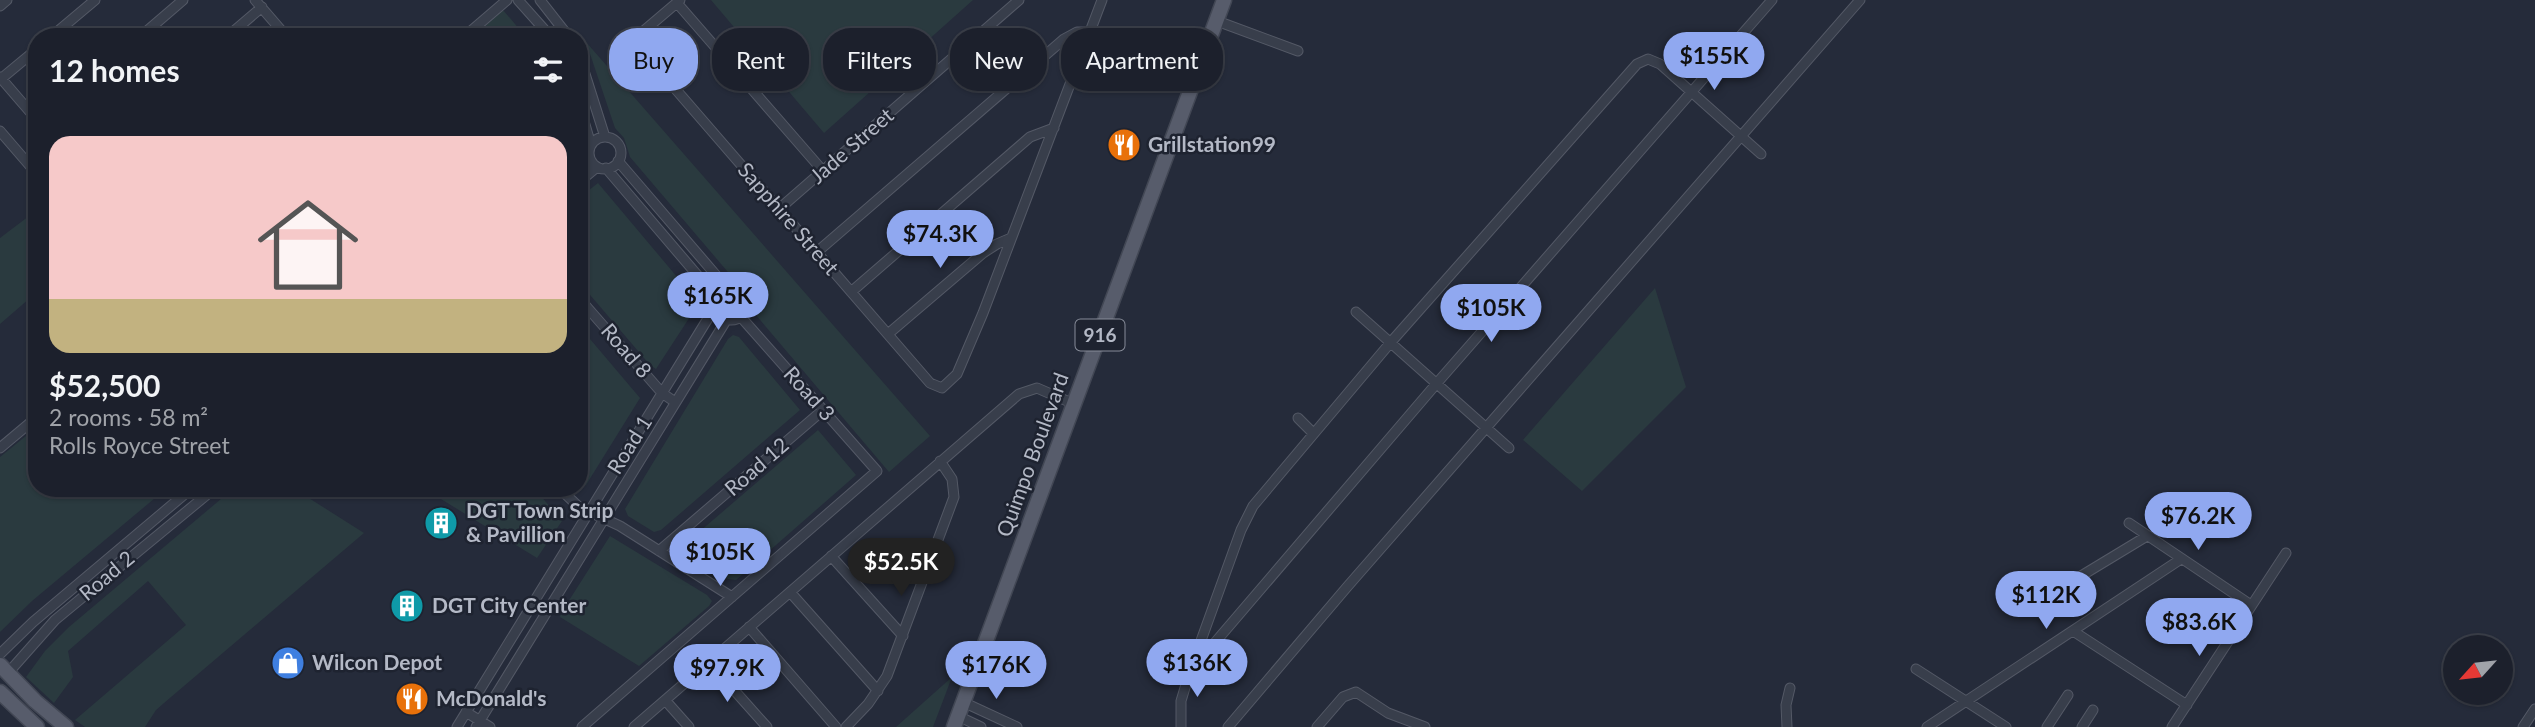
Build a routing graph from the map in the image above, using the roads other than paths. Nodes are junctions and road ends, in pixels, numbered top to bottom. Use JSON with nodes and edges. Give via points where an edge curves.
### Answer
{"nodes":[{"id":1,"x":8,"y":0,"type":"edge"},
{"id":2,"x":95,"y":0,"type":"edge"},
{"id":3,"x":183,"y":0,"type":"edge"},
{"id":4,"x":507,"y":0,"type":"edge"},
{"id":5,"x":519,"y":0,"type":"edge"},
{"id":6,"x":540,"y":0,"type":"edge"},
{"id":7,"x":1019,"y":0,"type":"edge"},
{"id":8,"x":1102,"y":0,"type":"edge"},
{"id":9,"x":1224,"y":0,"type":"edge"},
{"id":10,"x":1772,"y":0,"type":"edge"},
{"id":11,"x":1860,"y":0,"type":"edge"},
{"id":12,"x":678,"y":1,"type":"edge"},
{"id":13,"x":258,"y":4,"type":"edge"},
{"id":14,"x":0,"y":6,"type":"edge"},
{"id":15,"x":1217,"y":21,"type":"junction"},
{"id":16,"x":62,"y":28,"type":"edge"},
{"id":17,"x":150,"y":28,"type":"edge"},
{"id":18,"x":235,"y":28,"type":"edge"},
{"id":19,"x":279,"y":28,"type":"edge"},
{"id":20,"x":474,"y":28,"type":"edge"},
{"id":21,"x":543,"y":28,"type":"edge"},
{"id":22,"x":562,"y":28,"type":"edge"},
{"id":23,"x":1092,"y":28,"type":"edge"},
{"id":24,"x":1061,"y":42,"type":"edge"},
{"id":25,"x":1298,"y":51,"type":"dead end"},
{"id":26,"x":28,"y":56,"type":"edge"},
{"id":27,"x":1,"y":78,"type":"edge"},
{"id":28,"x":588,"y":83,"type":"edge"},
{"id":29,"x":1068,"y":91,"type":"edge"},
{"id":30,"x":1692,"y":92,"type":"junction"},
{"id":31,"x":28,"y":110,"type":"edge"},
{"id":32,"x":1054,"y":128,"type":"junction"},
{"id":33,"x":0,"y":131,"type":"edge"},
{"id":34,"x":588,"y":135,"type":"edge"},
{"id":35,"x":1742,"y":135,"type":"junction"},
{"id":36,"x":605,"y":137,"type":"junction"},
{"id":37,"x":591,"y":145,"type":"junction"},
{"id":38,"x":1761,"y":154,"type":"dead end"},
{"id":39,"x":589,"y":155,"type":"joint"},
{"id":40,"x":618,"y":160,"type":"junction"},
{"id":41,"x":28,"y":164,"type":"edge"},
{"id":42,"x":602,"y":168,"type":"junction"},
{"id":43,"x":823,"y":171,"type":"junction"},
{"id":44,"x":588,"y":177,"type":"edge"},
{"id":45,"x":779,"y":209,"type":"junction"},
{"id":46,"x":1011,"y":239,"type":"junction"},
{"id":47,"x":817,"y":252,"type":"junction"},
{"id":48,"x":727,"y":288,"type":"junction"},
{"id":49,"x":851,"y":292,"type":"junction"},
{"id":50,"x":716,"y":302,"type":"junction"},
{"id":51,"x":588,"y":308,"type":"edge"},
{"id":52,"x":1356,"y":312,"type":"dead end"},
{"id":53,"x":740,"y":316,"type":"junction"},
{"id":54,"x":727,"y":319,"type":"junction"},
{"id":55,"x":888,"y":334,"type":"junction"},
{"id":56,"x":1391,"y":342,"type":"junction"},
{"id":57,"x":1437,"y":383,"type":"junction"},
{"id":58,"x":662,"y":393,"type":"junction"},
{"id":59,"x":675,"y":402,"type":"junction"},
{"id":60,"x":1074,"y":404,"type":"junction"},
{"id":61,"x":823,"y":410,"type":"junction"},
{"id":62,"x":1298,"y":418,"type":"dead end"},
{"id":63,"x":28,"y":425,"type":"edge"},
{"id":64,"x":1486,"y":428,"type":"junction"},
{"id":65,"x":1313,"y":433,"type":"junction"},
{"id":66,"x":0,"y":448,"type":"edge"},
{"id":67,"x":1509,"y":448,"type":"dead end"},
{"id":68,"x":940,"y":461,"type":"junction"},
{"id":69,"x":181,"y":497,"type":"edge"},
{"id":70,"x":204,"y":497,"type":"edge"},
{"id":71,"x":567,"y":497,"type":"edge"},
{"id":72,"x":588,"y":512,"type":"junction"},
{"id":73,"x":603,"y":519,"type":"junction"},
{"id":74,"x":2129,"y":523,"type":"dead end"},
{"id":75,"x":2147,"y":536,"type":"junction"},
{"id":76,"x":126,"y":543,"type":"junction"},
{"id":77,"x":659,"y":551,"type":"junction"},
{"id":78,"x":2286,"y":552,"type":"dead end"},
{"id":79,"x":135,"y":554,"type":"junction"},
{"id":80,"x":831,"y":556,"type":"junction"},
{"id":81,"x":2181,"y":559,"type":"junction"},
{"id":82,"x":557,"y":563,"type":"junction"},
{"id":83,"x":571,"y":572,"type":"junction"},
{"id":84,"x":2076,"y":579,"type":"dead end"},
{"id":85,"x":790,"y":592,"type":"junction"},
{"id":86,"x":732,"y":597,"type":"junction"},
{"id":87,"x":2251,"y":605,"type":"junction"},
{"id":88,"x":749,"y":627,"type":"junction"},
{"id":89,"x":2073,"y":631,"type":"junction"},
{"id":90,"x":903,"y":636,"type":"junction"},
{"id":91,"x":0,"y":653,"type":"edge"},
{"id":92,"x":709,"y":662,"type":"junction"},
{"id":93,"x":4,"y":669,"type":"edge"},
{"id":94,"x":1916,"y":669,"type":"dead end"},
{"id":95,"x":1190,"y":671,"type":"junction"},
{"id":96,"x":1790,"y":688,"type":"dead end"},
{"id":97,"x":878,"y":691,"type":"junction"},
{"id":98,"x":0,"y":692,"type":"edge"},
{"id":99,"x":2068,"y":695,"type":"dead end"},
{"id":100,"x":665,"y":700,"type":"junction"},
{"id":101,"x":1967,"y":702,"type":"junction"},
{"id":102,"x":2187,"y":705,"type":"junction"},
{"id":103,"x":2535,"y":709,"type":"edge"},
{"id":104,"x":2093,"y":710,"type":"dead end"},
{"id":105,"x":466,"y":712,"type":"junction"},
{"id":106,"x":959,"y":715,"type":"edge"},
{"id":107,"x":478,"y":724,"type":"edge"},
{"id":108,"x":59,"y":725,"type":"edge"},
{"id":109,"x":37,"y":727,"type":"edge"},
{"id":110,"x":457,"y":727,"type":"edge"},
{"id":111,"x":490,"y":727,"type":"edge"},
{"id":112,"x":582,"y":727,"type":"edge"},
{"id":113,"x":634,"y":727,"type":"edge"},
{"id":114,"x":689,"y":727,"type":"edge"},
{"id":115,"x":767,"y":727,"type":"edge"},
{"id":116,"x":836,"y":727,"type":"edge"},
{"id":117,"x":846,"y":727,"type":"edge"},
{"id":118,"x":981,"y":727,"type":"edge"},
{"id":119,"x":1017,"y":727,"type":"edge"},
{"id":120,"x":1181,"y":727,"type":"edge"},
{"id":121,"x":1228,"y":727,"type":"edge"},
{"id":122,"x":1317,"y":727,"type":"edge"},
{"id":123,"x":1425,"y":727,"type":"edge"},
{"id":124,"x":1787,"y":727,"type":"edge"},
{"id":125,"x":1927,"y":727,"type":"edge"},
{"id":126,"x":2006,"y":727,"type":"edge"},
{"id":127,"x":2048,"y":727,"type":"edge"},
{"id":128,"x":2082,"y":727,"type":"edge"},
{"id":129,"x":2172,"y":727,"type":"edge"},
{"id":130,"x":2523,"y":727,"type":"edge"}],
"edges":[{"from":1,"to":14,"type":"street"},
{"from":2,"to":16,"type":"street"},
{"from":3,"to":17,"type":"street"},
{"from":4,"to":20,"type":"street"},
{"from":5,"to":21,"type":"street"},
{"from":6,"to":22,"type":"street"},
{"from":7,"to":43,"type":"street","name":"Jade Street"},
{"from":8,"to":23,"type":"street"},
{"from":9,"to":15,"type":"main road","name":"Quimpo Boulevard","number":"916"},
{"from":10,"to":30,"type":"street"},
{"from":11,"to":35,"type":"street"},
{"from":12,"to":43,"type":"street"},
{"from":12,"to":45,"type":"street","name":"Sapphire Street","via":[[633,40]]},
{"from":13,"to":18,"type":"street"},
{"from":13,"to":19,"type":"street"},
{"from":15,"to":25,"type":"street"},
{"from":15,"to":60,"type":"main road","name":"Quimpo Boulevard","number":"916"},
{"from":24,"to":47,"type":"street"},
{"from":26,"to":27,"type":"street"},
{"from":27,"to":31,"type":"street"},
{"from":28,"to":36,"type":"street"},
{"from":29,"to":32,"type":"street"},
{"from":30,"to":35,"type":"street"},
{"from":30,"to":56,"type":"street","via":[[1654,61],[1637,64]]},
{"from":30,"to":57,"type":"street"},
{"from":32,"to":46,"type":"street"},
{"from":32,"to":49,"type":"street","via":[[1030,137]]},
{"from":33,"to":41,"type":"street"},
{"from":34,"to":37,"type":"street"},
{"from":35,"to":38,"type":"street"},
{"from":35,"to":64,"type":"street"},
{"from":36,"to":37,"type":"street"},
{"from":36,"to":40,"type":"street","via":[[617,143]]},
{"from":37,"to":39,"type":"street"},
{"from":39,"to":42,"type":"street"},
{"from":40,"to":42,"type":"street"},
{"from":40,"to":48,"type":"street"},
{"from":42,"to":44,"type":"street"},
{"from":42,"to":50,"type":"street"},
{"from":43,"to":45,"type":"street","name":"Jade Street"},
{"from":45,"to":47,"type":"street","name":"Sapphire Street"},
{"from":46,"to":55,"type":"street","via":[[983,253]]},
{"from":46,"to":55,"type":"street","name":"Sapphire Street","via":[[957,374],[947,386],[930,383]]},
{"from":47,"to":49,"type":"street","name":"Sapphire Street"},
{"from":48,"to":50,"type":"street"},
{"from":48,"to":53,"type":"street","via":[[744,295],[746,304]]},
{"from":49,"to":55,"type":"street","name":"Sapphire Street"},
{"from":50,"to":54,"type":"street","via":[[719,314]]},
{"from":50,"to":58,"type":"street","name":"Road 1"},
{"from":51,"to":58,"type":"street","name":"Road 8"},
{"from":52,"to":56,"type":"street"},
{"from":53,"to":54,"type":"street"},
{"from":53,"to":61,"type":"street","name":"Road 3"},
{"from":54,"to":59,"type":"street","name":"Road 1"},
{"from":56,"to":57,"type":"street"},
{"from":56,"to":65,"type":"street"},
{"from":57,"to":64,"type":"street"},
{"from":57,"to":95,"type":"street"},
{"from":58,"to":59,"type":"street","name":"Road 8"},
{"from":58,"to":72,"type":"street","name":"Road 1"},
{"from":59,"to":73,"type":"street","name":"Road 1"},
{"from":60,"to":68,"type":"street","via":[[1037,388],[1024,391]]},
{"from":60,"to":106,"type":"main road","name":"Quimpo Boulevard","number":"916"},
{"from":61,"to":77,"type":"street","name":"Road 12"},
{"from":61,"to":86,"type":"street","name":"Road 3","via":[[877,471]]},
{"from":62,"to":65,"type":"street"},
{"from":63,"to":66,"type":"street"},
{"from":64,"to":67,"type":"street"},
{"from":64,"to":121,"type":"street"},
{"from":65,"to":95,"type":"street","via":[[1246,517]]},
{"from":68,"to":80,"type":"street"},
{"from":68,"to":90,"type":"street","via":[[953,479],[954,497]]},
{"from":69,"to":76,"type":"street","name":"Road 2"},
{"from":70,"to":79,"type":"street","name":"Road 2"},
{"from":71,"to":72,"type":"street"},
{"from":72,"to":73,"type":"street"},
{"from":72,"to":82,"type":"street","name":"Road 1"},
{"from":73,"to":77,"type":"street"},
{"from":73,"to":83,"type":"street","name":"Road 1"},
{"from":74,"to":75,"type":"street"},
{"from":75,"to":81,"type":"street"},
{"from":75,"to":84,"type":"street"},
{"from":76,"to":79,"type":"street"},
{"from":76,"to":91,"type":"street","name":"Road 2"},
{"from":77,"to":86,"type":"street"},
{"from":78,"to":87,"type":"street"},
{"from":79,"to":93,"type":"street","name":"Road 2"},
{"from":80,"to":85,"type":"street"},
{"from":80,"to":90,"type":"street"},
{"from":81,"to":87,"type":"street"},
{"from":81,"to":89,"type":"street"},
{"from":82,"to":83,"type":"street"},
{"from":82,"to":105,"type":"street","name":"Road 1"},
{"from":83,"to":107,"type":"street","name":"Road 1"},
{"from":85,"to":88,"type":"street"},
{"from":85,"to":97,"type":"street"},
{"from":86,"to":112,"type":"street"},
{"from":87,"to":102,"type":"street"},
{"from":88,"to":92,"type":"street"},
{"from":88,"to":116,"type":"street"},
{"from":89,"to":101,"type":"street"},
{"from":89,"to":102,"type":"street"},
{"from":90,"to":97,"type":"street"},
{"from":92,"to":100,"type":"street"},
{"from":92,"to":115,"type":"street"},
{"from":93,"to":108,"type":"main road"},
{"from":94,"to":101,"type":"street"},
{"from":95,"to":120,"type":"street","via":[[1181,701]]},
{"from":96,"to":124,"type":"street"},
{"from":97,"to":117,"type":"street"},
{"from":98,"to":109,"type":"main road"},
{"from":99,"to":127,"type":"street"},
{"from":100,"to":113,"type":"street"},
{"from":100,"to":114,"type":"street"},
{"from":101,"to":125,"type":"street"},
{"from":101,"to":126,"type":"street"},
{"from":102,"to":129,"type":"street"},
{"from":103,"to":130,"type":"street"},
{"from":104,"to":128,"type":"street"},
{"from":105,"to":107,"type":"street"},
{"from":105,"to":110,"type":"street","name":"Road 1"},
{"from":106,"to":118,"type":"street"},
{"from":106,"to":119,"type":"street"},
{"from":107,"to":111,"type":"street"},
{"from":122,"to":123,"type":"street","via":[[1343,697],[1356,692],[1388,713]]}]}
